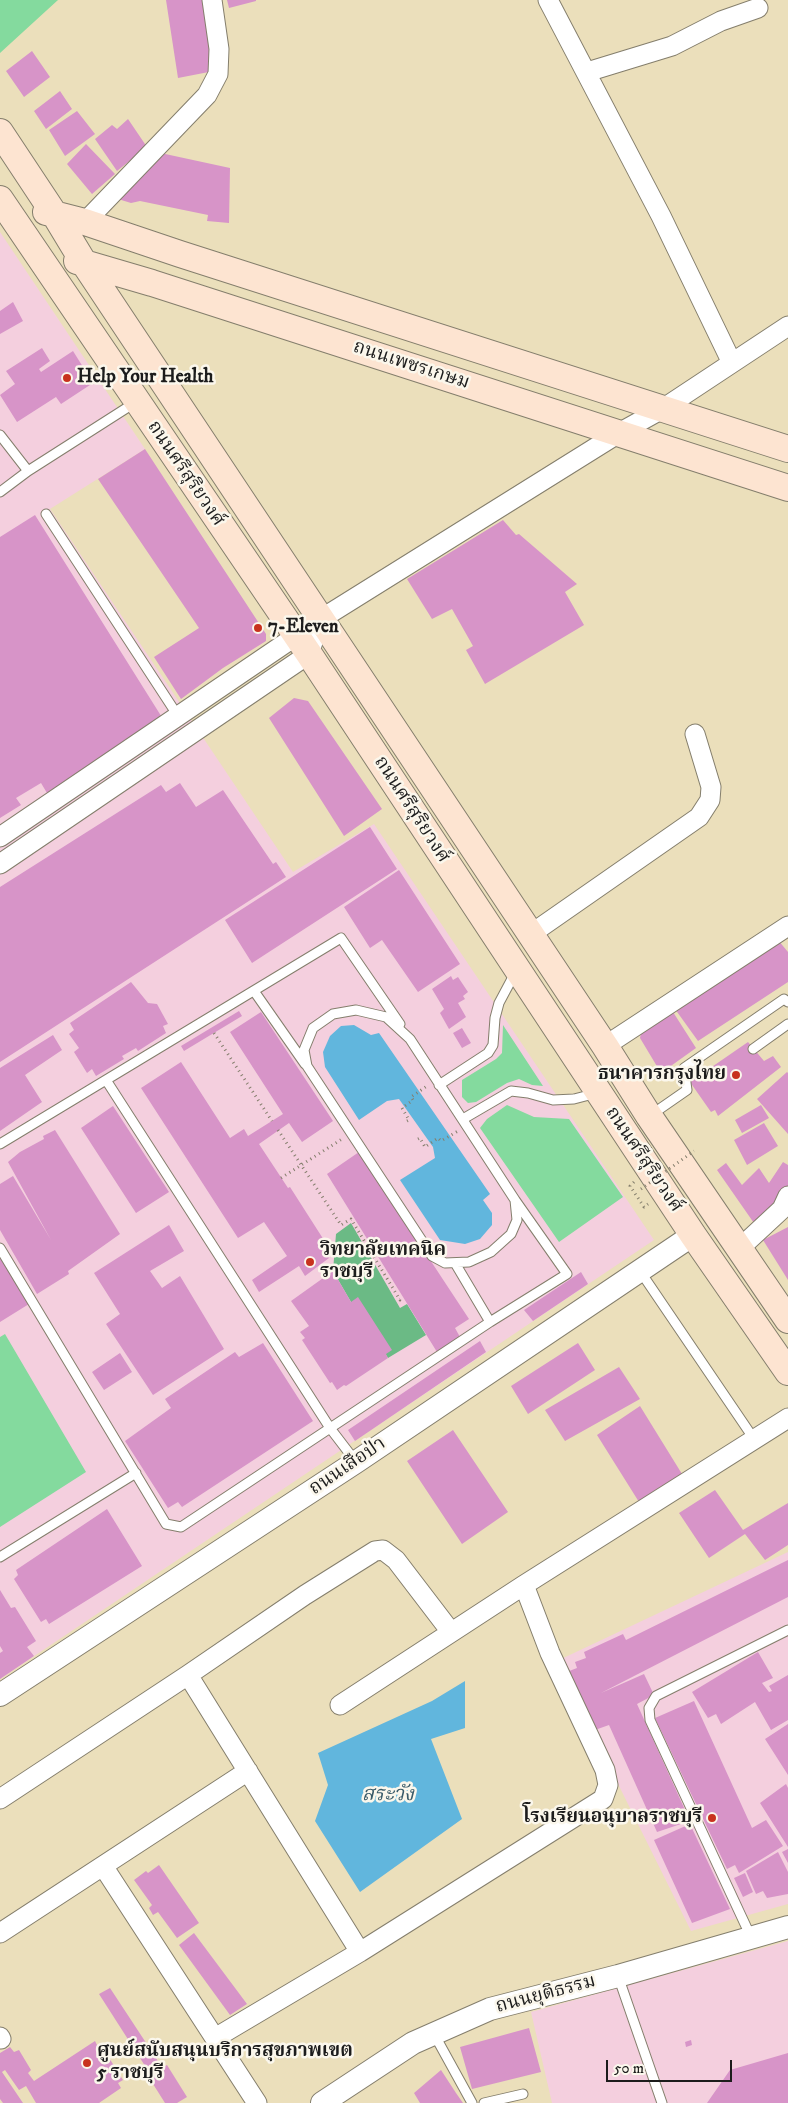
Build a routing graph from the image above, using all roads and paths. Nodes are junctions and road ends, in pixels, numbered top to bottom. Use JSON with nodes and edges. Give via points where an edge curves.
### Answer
{"nodes":[{"id":1,"x":212,"y":0,"type":"edge"},
{"id":2,"x":548,"y":0,"type":"edge"},
{"id":3,"x":758,"y":8,"type":"dead end"},
{"id":4,"x":587,"y":72,"type":"junction"},
{"id":5,"x":0,"y":132,"type":"edge"},
{"id":6,"x":4,"y":213,"type":"edge"},
{"id":7,"x":55,"y":215,"type":"junction"},
{"id":8,"x":85,"y":222,"type":"junction"},
{"id":9,"x":33,"y":249,"type":"junction"},
{"id":10,"x":84,"y":263,"type":"junction"},
{"id":11,"x":788,"y":326,"type":"edge"},
{"id":12,"x":732,"y":362,"type":"junction"},
{"id":13,"x":137,"y":402,"type":"junction"},
{"id":14,"x":664,"y":408,"type":"junction"},
{"id":15,"x":619,"y":432,"type":"junction"},
{"id":16,"x":0,"y":435,"type":"edge"},
{"id":17,"x":788,"y":449,"type":"edge"},
{"id":18,"x":28,"y":470,"type":"junction"},
{"id":19,"x":788,"y":488,"type":"edge"},
{"id":20,"x":0,"y":492,"type":"edge"},
{"id":21,"x":46,"y":514,"type":"dead end"},
{"id":22,"x":321,"y":620,"type":"junction"},
{"id":23,"x":302,"y":646,"type":"junction"},
{"id":24,"x":178,"y":717,"type":"junction"},
{"id":25,"x":695,"y":734,"type":"dead end"},
{"id":26,"x":38,"y":812,"type":"junction"},
{"id":27,"x":50,"y":830,"type":"junction"},
{"id":28,"x":0,"y":837,"type":"edge"},
{"id":29,"x":0,"y":864,"type":"edge"},
{"id":30,"x":788,"y":926,"type":"edge"},
{"id":31,"x":531,"y":934,"type":"junction"},
{"id":32,"x":517,"y":970,"type":"junction"},
{"id":33,"x":254,"y":991,"type":"junction"},
{"id":34,"x":788,"y":1002,"type":"edge"},
{"id":35,"x":788,"y":1024,"type":"edge"},
{"id":36,"x":214,"y":1033,"type":"dead end"},
{"id":37,"x":410,"y":1039,"type":"junction"},
{"id":38,"x":605,"y":1046,"type":"junction"},
{"id":39,"x":753,"y":1049,"type":"dead end"},
{"id":40,"x":307,"y":1066,"type":"junction"},
{"id":41,"x":106,"y":1080,"type":"junction"},
{"id":42,"x":439,"y":1084,"type":"junction"},
{"id":43,"x":424,"y":1089,"type":"dead end"},
{"id":44,"x":597,"y":1093,"type":"junction"},
{"id":45,"x":649,"y":1116,"type":"junction"},
{"id":46,"x":463,"y":1119,"type":"junction"},
{"id":47,"x":272,"y":1121,"type":"dead end"},
{"id":48,"x":407,"y":1121,"type":"dead end"},
{"id":49,"x":278,"y":1130,"type":"dead end"},
{"id":50,"x":456,"y":1132,"type":"dead end"},
{"id":51,"x":350,"y":1133,"type":"junction"},
{"id":52,"x":418,"y":1139,"type":"dead end"},
{"id":53,"x":0,"y":1144,"type":"edge"},
{"id":54,"x":694,"y":1151,"type":"dead end"},
{"id":55,"x":302,"y":1165,"type":"junction"},
{"id":56,"x":282,"y":1178,"type":"dead end"},
{"id":57,"x":788,"y":1196,"type":"edge"},
{"id":58,"x":515,"y":1200,"type":"junction"},
{"id":59,"x":644,"y":1207,"type":"dead end"},
{"id":60,"x":717,"y":1218,"type":"junction"},
{"id":61,"x":693,"y":1235,"type":"junction"},
{"id":62,"x":0,"y":1248,"type":"edge"},
{"id":63,"x":740,"y":1248,"type":"junction"},
{"id":64,"x":455,"y":1263,"type":"junction"},
{"id":65,"x":640,"y":1271,"type":"junction"},
{"id":66,"x":403,"y":1298,"type":"dead end"},
{"id":67,"x":788,"y":1320,"type":"edge"},
{"id":68,"x":490,"y":1322,"type":"junction"},
{"id":69,"x":788,"y":1372,"type":"edge"},
{"id":70,"x":788,"y":1418,"type":"edge"},
{"id":71,"x":330,"y":1428,"type":"junction"},
{"id":72,"x":754,"y":1439,"type":"junction"},
{"id":73,"x":356,"y":1462,"type":"junction"},
{"id":74,"x":136,"y":1473,"type":"junction"},
{"id":75,"x":0,"y":1557,"type":"edge"},
{"id":76,"x":524,"y":1585,"type":"junction"},
{"id":77,"x":788,"y":1630,"type":"edge"},
{"id":78,"x":451,"y":1632,"type":"junction"},
{"id":79,"x":188,"y":1675,"type":"junction"},
{"id":80,"x":0,"y":1695,"type":"edge"},
{"id":81,"x":340,"y":1705,"type":"dead end"},
{"id":82,"x":248,"y":1771,"type":"junction"},
{"id":83,"x":0,"y":1799,"type":"edge"},
{"id":84,"x":103,"y":1866,"type":"junction"},
{"id":85,"x":788,"y":1927,"type":"edge"},
{"id":86,"x":0,"y":1933,"type":"edge"},
{"id":87,"x":751,"y":1938,"type":"junction"},
{"id":88,"x":360,"y":1952,"type":"junction"},
{"id":89,"x":618,"y":1976,"type":"junction"},
{"id":90,"x":434,"y":2034,"type":"junction"},
{"id":91,"x":215,"y":2038,"type":"junction"},
{"id":92,"x":523,"y":2094,"type":"dead end"},
{"id":93,"x":257,"y":2103,"type":"edge"},
{"id":94,"x":322,"y":2103,"type":"edge"},
{"id":95,"x":472,"y":2103,"type":"edge"},
{"id":96,"x":484,"y":2103,"type":"edge"},
{"id":97,"x":662,"y":2103,"type":"edge"}],
"edges":[{"from":1,"to":8,"type":"street","via":[[219,49],[218,74],[207,95]]},
{"from":2,"to":4,"type":"street"},
{"from":3,"to":4,"type":"street","via":[[721,21],[672,46]]},
{"from":4,"to":12,"type":"street"},
{"from":5,"to":7,"type":"main road"},
{"from":6,"to":7,"type":"main road","name":"ถนนเพชรเกษม","via":[[27,209]]},
{"from":6,"to":9,"type":"main road","name":"ถนนศรีสุริยวงศ์"},
{"from":7,"to":8,"type":"main road","name":"ถนนเพชรเกษม"},
{"from":7,"to":10,"type":"main road","name":"ถนนศรีสุริยวงศ์"},
{"from":8,"to":14,"type":"main road","name":"ถนนเพชรเกษม"},
{"from":9,"to":10,"type":"main road","name":"ถนนเพชรเกษม"},
{"from":9,"to":13,"type":"main road","name":"ถนนศรีสุริยวงศ์"},
{"from":10,"to":15,"type":"main road","name":"ถนนเพชรเกษม"},
{"from":10,"to":22,"type":"main road","name":"ถนนศรีสุริยวงศ์"},
{"from":11,"to":12,"type":"street"},
{"from":12,"to":14,"type":"street"},
{"from":13,"to":18,"type":"lane"},
{"from":13,"to":23,"type":"main road","name":"ถนนศรีสุริยวงศ์"},
{"from":14,"to":15,"type":"street"},
{"from":14,"to":17,"type":"main road","name":"ถนนเพชรเกษม"},
{"from":15,"to":19,"type":"main road","name":"ถนนเพชรเกษม"},
{"from":15,"to":22,"type":"street"},
{"from":16,"to":18,"type":"lane"},
{"from":18,"to":20,"type":"lane"},
{"from":21,"to":24,"type":"lane"},
{"from":22,"to":23,"type":"street"},
{"from":22,"to":31,"type":"main road","name":"ถนนศรีสุริยวงศ์"},
{"from":23,"to":24,"type":"street"},
{"from":23,"to":27,"type":"street"},
{"from":23,"to":32,"type":"main road","name":"ถนนศรีสุริยวงศ์"},
{"from":24,"to":26,"type":"street"},
{"from":25,"to":31,"type":"street","via":[[711,787],[710,800],[699,818]]},
{"from":26,"to":27,"type":"street"},
{"from":26,"to":28,"type":"street"},
{"from":27,"to":29,"type":"street"},
{"from":30,"to":38,"type":"street"},
{"from":31,"to":38,"type":"main road","name":"ถนนศรีสุริยวงศ์"},
{"from":32,"to":42,"type":"lane","via":[[499,1003],[493,1045],[488,1053]]},
{"from":32,"to":44,"type":"main road","name":"ถนนศรีสุริยวงศ์"},
{"from":33,"to":37,"type":"lane","via":[[341,938]]},
{"from":33,"to":40,"type":"lane"},
{"from":33,"to":41,"type":"lane"},
{"from":34,"to":45,"type":"lane","via":[[784,999],[684,1068],[690,1089]]},
{"from":35,"to":39,"type":"lane"},
{"from":36,"to":47,"type":"path"},
{"from":37,"to":40,"type":"lane","via":[[386,1017],[356,1010],[333,1014],[313,1028],[304,1050]]},
{"from":37,"to":42,"type":"lane"},
{"from":38,"to":45,"type":"main road","name":"ถนนศรีสุริยวงศ์"},
{"from":40,"to":51,"type":"lane"},
{"from":41,"to":53,"type":"lane"},
{"from":41,"to":71,"type":"lane"},
{"from":42,"to":46,"type":"lane"},
{"from":43,"to":48,"type":"path","via":[[402,1108]]},
{"from":44,"to":46,"type":"lane","via":[[553,1100],[511,1091]]},
{"from":44,"to":61,"type":"main road","name":"ถนนศรีสุริยวงศ์"},
{"from":45,"to":60,"type":"main road","name":"ถนนศรีสุริยวงศ์"},
{"from":46,"to":58,"type":"lane"},
{"from":49,"to":55,"type":"path"},
{"from":50,"to":52,"type":"path","via":[[425,1147]]},
{"from":51,"to":55,"type":"path"},
{"from":51,"to":64,"type":"lane","via":[[432,1256],[446,1264]]},
{"from":54,"to":59,"type":"path","bridge":true,"via":[[641,1189],[636,1182],[630,1186]]},
{"from":55,"to":56,"type":"path"},
{"from":55,"to":66,"type":"path","via":[[341,1225],[351,1219],[400,1300]]},
{"from":57,"to":63,"type":"street","via":[[782,1209]]},
{"from":58,"to":64,"type":"lane","via":[[517,1220],[511,1234],[491,1252],[469,1262]]},
{"from":58,"to":68,"type":"lane","via":[[566,1274]]},
{"from":60,"to":61,"type":"main road"},
{"from":60,"to":63,"type":"main road","name":"ถนนศรีสุริยวงศ์"},
{"from":61,"to":65,"type":"street","name":"ถนนเสือป่า"},
{"from":61,"to":69,"type":"main road","name":"ถนนศรีสุริยวงศ์"},
{"from":62,"to":74,"type":"lane"},
{"from":63,"to":67,"type":"main road","name":"ถนนศรีสุริยวงศ์"},
{"from":64,"to":68,"type":"lane"},
{"from":65,"to":72,"type":"lane"},
{"from":65,"to":73,"type":"street","name":"ถนนเสือป่า"},
{"from":68,"to":71,"type":"lane"},
{"from":70,"to":72,"type":"street"},
{"from":71,"to":73,"type":"lane"},
{"from":71,"to":74,"type":"lane","via":[[181,1527],[166,1524]]},
{"from":72,"to":76,"type":"street"},
{"from":73,"to":80,"type":"street","name":"ถนนเสือป่า"},
{"from":74,"to":75,"type":"lane"},
{"from":76,"to":78,"type":"street"},
{"from":76,"to":88,"type":"street","via":[[550,1653],[605,1770],[608,1785],[603,1799]]},
{"from":77,"to":87,"type":"lane","via":[[656,1696],[649,1708],[650,1720]]},
{"from":78,"to":79,"type":"street","via":[[396,1560],[383,1550],[375,1551]]},
{"from":78,"to":81,"type":"street"},
{"from":79,"to":82,"type":"street"},
{"from":79,"to":83,"type":"street"},
{"from":82,"to":84,"type":"street"},
{"from":82,"to":88,"type":"street"},
{"from":84,"to":86,"type":"street"},
{"from":84,"to":91,"type":"street"},
{"from":85,"to":87,"type":"street","name":"ถนนยุติธรรม"},
{"from":87,"to":89,"type":"street","name":"ถนนยุติธรรม"},
{"from":88,"to":91,"type":"street"},
{"from":89,"to":90,"type":"street","name":"ถนนยุติธรรม","via":[[490,2009]]},
{"from":89,"to":97,"type":"lane"},
{"from":90,"to":94,"type":"street","name":"ถนนยุติธรรม","via":[[413,2043]]},
{"from":90,"to":95,"type":"lane"},
{"from":91,"to":93,"type":"street"},
{"from":92,"to":96,"type":"lane"}]}
